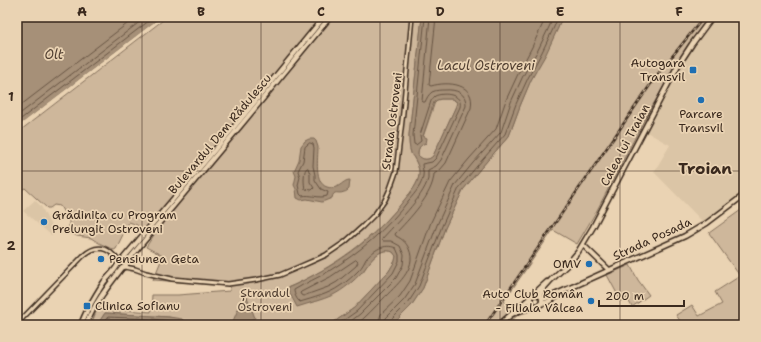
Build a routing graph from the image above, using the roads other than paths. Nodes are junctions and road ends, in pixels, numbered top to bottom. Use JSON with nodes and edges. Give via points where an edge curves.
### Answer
{"nodes":[{"id":1,"x":324,"y":17,"type":"edge"},
{"id":2,"x":330,"y":17,"type":"edge"},
{"id":3,"x":412,"y":17,"type":"edge"},
{"id":4,"x":712,"y":17,"type":"edge"},
{"id":5,"x":744,"y":195,"type":"edge"},
{"id":6,"x":583,"y":245,"type":"junction"},
{"id":7,"x":123,"y":264,"type":"junction"},
{"id":8,"x":609,"y":270,"type":"junction"},
{"id":9,"x":551,"y":280,"type":"junction"},
{"id":10,"x":563,"y":291,"type":"junction"},
{"id":11,"x":532,"y":296,"type":"junction"},
{"id":12,"x":541,"y":297,"type":"junction"},
{"id":13,"x":540,"y":304,"type":"junction"},
{"id":14,"x":534,"y":306,"type":"junction"},
{"id":15,"x":512,"y":314,"type":"junction"},
{"id":16,"x":17,"y":324,"type":"edge"},
{"id":17,"x":81,"y":325,"type":"edge"},
{"id":18,"x":86,"y":325,"type":"edge"},
{"id":19,"x":499,"y":325,"type":"edge"}],
"edges":[{"from":1,"to":7,"type":"main road","name":"Bulevardul Dem Rădulescu"},
{"from":2,"to":7,"type":"main road","name":"Bulevardul Dem Rădulescu"},
{"from":3,"to":7,"type":"street","name":"Strada Ostroveni","via":[[396,172],[385,200],[375,214],[345,242],[326,255],[290,271],[228,284],[172,279]]},
{"from":4,"to":6,"type":"main road","name":"Calea lui Traian","via":[[678,67]]},
{"from":5,"to":8,"type":"main road","name":"Strada Posada","via":[[686,236]]},
{"from":6,"to":8,"type":"main road"},
{"from":6,"to":9,"type":"main road","name":"Calea lui Traian"},
{"from":7,"to":16,"type":"street","name":"Strada Ostroveni","via":[[104,249],[94,248],[88,251]]},
{"from":7,"to":17,"type":"main road","name":"Bulevardul Dem Rădulescu","via":[[97,293]]},
{"from":7,"to":18,"type":"main road","name":"Bulevardul Dem Rădulescu","via":[[101,296]]},
{"from":8,"to":10,"type":"main road","name":"Strada Posada"},
{"from":9,"to":11,"type":"main road","name":"Calea lui Traian"},
{"from":9,"to":12,"type":"main road","name":"Calea lui Traian","via":[[542,290]]},
{"from":10,"to":12,"type":"main road","name":"Strada Posada","via":[[547,298]]},
{"from":10,"to":13,"type":"main road","name":"Strada Posada","via":[[548,302]]},
{"from":11,"to":12,"type":"main road","via":[[537,294]]},
{"from":11,"to":14,"type":"main road","via":[[530,303]]},
{"from":11,"to":15,"type":"main road","name":"Calea lui Traian"},
{"from":12,"to":13,"type":"main road"},
{"from":13,"to":14,"type":"main road"},
{"from":14,"to":15,"type":"main road","name":"Calea lui Traian"},
{"from":15,"to":19,"type":"main road","name":"Calea lui Traian"}]}
